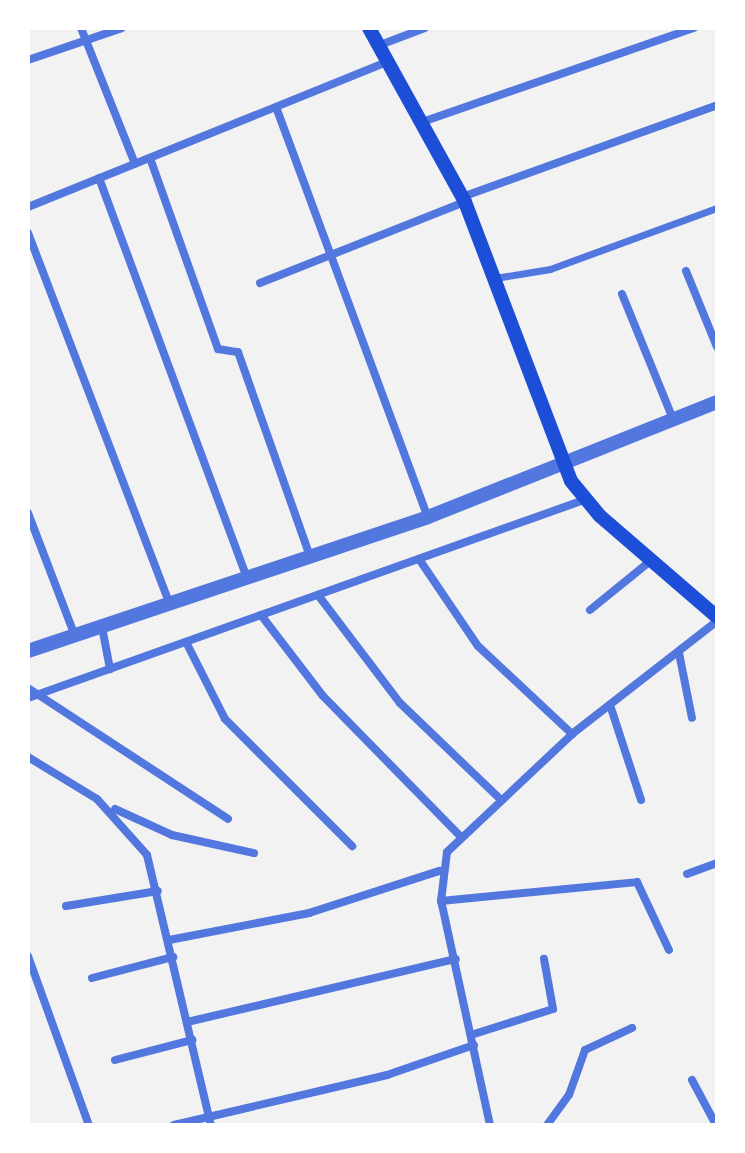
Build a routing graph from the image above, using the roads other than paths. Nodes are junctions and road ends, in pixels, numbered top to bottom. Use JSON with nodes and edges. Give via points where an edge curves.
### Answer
{"nodes":[{"id":1,"x":81,"y":28,"type":"edge"},
{"id":2,"x":122,"y":28,"type":"edge"},
{"id":3,"x":369,"y":28,"type":"edge"},
{"id":4,"x":425,"y":28,"type":"edge"},
{"id":5,"x":694,"y":28,"type":"edge"},
{"id":6,"x":86,"y":40,"type":"junction"},
{"id":7,"x":380,"y":45,"type":"junction"},
{"id":8,"x":28,"y":60,"type":"edge"},
{"id":9,"x":389,"y":61,"type":"junction"},
{"id":10,"x":717,"y":105,"type":"edge"},
{"id":11,"x":276,"y":107,"type":"junction"},
{"id":12,"x":425,"y":121,"type":"junction"},
{"id":13,"x":150,"y":158,"type":"junction"},
{"id":14,"x":135,"y":164,"type":"junction"},
{"id":15,"x":99,"y":178,"type":"junction"},
{"id":16,"x":464,"y":199,"type":"junction"},
{"id":17,"x":28,"y":207,"type":"edge"},
{"id":18,"x":717,"y":208,"type":"edge"},
{"id":19,"x":28,"y":233,"type":"edge"},
{"id":20,"x":331,"y":255,"type":"junction"},
{"id":21,"x":686,"y":271,"type":"dead end"},
{"id":22,"x":495,"y":278,"type":"junction"},
{"id":23,"x":260,"y":283,"type":"dead end"},
{"id":24,"x":622,"y":294,"type":"dead end"},
{"id":25,"x":717,"y":347,"type":"edge"},
{"id":26,"x":717,"y":402,"type":"edge"},
{"id":27,"x":673,"y":419,"type":"junction"},
{"id":28,"x":561,"y":461,"type":"junction"},
{"id":29,"x":584,"y":500,"type":"junction"},
{"id":30,"x":28,"y":513,"type":"edge"},
{"id":31,"x":428,"y":517,"type":"junction"},
{"id":32,"x":310,"y":557,"type":"junction"},
{"id":33,"x":419,"y":559,"type":"junction"},
{"id":34,"x":649,"y":562,"type":"junction"},
{"id":35,"x":247,"y":578,"type":"junction"},
{"id":36,"x":318,"y":595,"type":"junction"},
{"id":37,"x":170,"y":604,"type":"junction"},
{"id":38,"x":590,"y":610,"type":"dead end"},
{"id":39,"x":261,"y":615,"type":"junction"},
{"id":40,"x":717,"y":619,"type":"edge"},
{"id":41,"x":102,"y":627,"type":"junction"},
{"id":42,"x":75,"y":636,"type":"junction"},
{"id":43,"x":186,"y":642,"type":"junction"},
{"id":44,"x":28,"y":651,"type":"edge"},
{"id":45,"x":679,"y":653,"type":"junction"},
{"id":46,"x":110,"y":669,"type":"junction"},
{"id":47,"x":28,"y":688,"type":"edge"},
{"id":48,"x":33,"y":697,"type":"edge"},
{"id":49,"x":610,"y":705,"type":"junction"},
{"id":50,"x":692,"y":718,"type":"dead end"},
{"id":51,"x":572,"y":734,"type":"junction"},
{"id":52,"x":28,"y":757,"type":"edge"},
{"id":53,"x":97,"y":799,"type":"junction"},
{"id":54,"x":501,"y":800,"type":"junction"},
{"id":55,"x":641,"y":800,"type":"dead end"},
{"id":56,"x":228,"y":819,"type":"dead end"},
{"id":57,"x":461,"y":837,"type":"junction"},
{"id":58,"x":352,"y":846,"type":"dead end"},
{"id":59,"x":254,"y":853,"type":"dead end"},
{"id":60,"x":717,"y":863,"type":"edge"},
{"id":61,"x":439,"y":871,"type":"junction"},
{"id":62,"x":687,"y":874,"type":"dead end"},
{"id":63,"x":158,"y":891,"type":"junction"},
{"id":64,"x":441,"y":901,"type":"junction"},
{"id":65,"x":66,"y":906,"type":"dead end"},
{"id":66,"x":169,"y":940,"type":"junction"},
{"id":67,"x":669,"y":950,"type":"dead end"},
{"id":68,"x":28,"y":956,"type":"edge"},
{"id":69,"x":173,"y":957,"type":"junction"},
{"id":70,"x":456,"y":959,"type":"junction"},
{"id":71,"x":544,"y":959,"type":"dead end"},
{"id":72,"x":92,"y":978,"type":"dead end"},
{"id":73,"x":187,"y":1022,"type":"junction"},
{"id":74,"x":632,"y":1028,"type":"dead end"},
{"id":75,"x":471,"y":1035,"type":"junction"},
{"id":76,"x":192,"y":1040,"type":"junction"},
{"id":77,"x":474,"y":1045,"type":"junction"},
{"id":78,"x":115,"y":1060,"type":"dead end"},
{"id":79,"x":692,"y":1080,"type":"dead end"},
{"id":80,"x":208,"y":1115,"type":"junction"},
{"id":81,"x":89,"y":1125,"type":"edge"},
{"id":82,"x":174,"y":1125,"type":"edge"},
{"id":83,"x":211,"y":1125,"type":"edge"},
{"id":84,"x":490,"y":1125,"type":"edge"},
{"id":85,"x":547,"y":1125,"type":"edge"},
{"id":86,"x":716,"y":1125,"type":"edge"}],
"edges":[{"from":1,"to":6,"type":"street"},
{"from":2,"to":6,"type":"street"},
{"from":3,"to":7,"type":"main road"},
{"from":4,"to":7,"type":"street"},
{"from":5,"to":12,"type":"street"},
{"from":6,"to":8,"type":"street"},
{"from":6,"to":14,"type":"street"},
{"from":7,"to":9,"type":"main road"},
{"from":9,"to":11,"type":"street"},
{"from":9,"to":12,"type":"main road"},
{"from":10,"to":16,"type":"street"},
{"from":11,"to":13,"type":"street"},
{"from":11,"to":20,"type":"street"},
{"from":12,"to":16,"type":"main road"},
{"from":13,"to":14,"type":"street"},
{"from":13,"to":32,"type":"street","via":[[218,349],[237,349]]},
{"from":14,"to":15,"type":"street"},
{"from":15,"to":17,"type":"street"},
{"from":15,"to":35,"type":"street"},
{"from":16,"to":20,"type":"street"},
{"from":16,"to":22,"type":"main road"},
{"from":18,"to":22,"type":"street","via":[[550,269]]},
{"from":19,"to":37,"type":"street"},
{"from":20,"to":23,"type":"street"},
{"from":20,"to":31,"type":"street"},
{"from":21,"to":25,"type":"street"},
{"from":22,"to":28,"type":"main road"},
{"from":24,"to":27,"type":"street"},
{"from":26,"to":27,"type":"street"},
{"from":27,"to":28,"type":"street"},
{"from":28,"to":29,"type":"main road"},
{"from":28,"to":31,"type":"street"},
{"from":29,"to":33,"type":"street"},
{"from":29,"to":34,"type":"main road"},
{"from":30,"to":42,"type":"street"},
{"from":31,"to":32,"type":"street"},
{"from":32,"to":35,"type":"street"},
{"from":33,"to":36,"type":"street"},
{"from":33,"to":51,"type":"street","via":[[478,646]]},
{"from":34,"to":38,"type":"street"},
{"from":34,"to":40,"type":"main road"},
{"from":35,"to":37,"type":"street"},
{"from":36,"to":39,"type":"street"},
{"from":36,"to":54,"type":"street","via":[[400,703]]},
{"from":37,"to":41,"type":"street"},
{"from":39,"to":43,"type":"street"},
{"from":39,"to":57,"type":"street","via":[[333,708]]},
{"from":40,"to":45,"type":"street"},
{"from":41,"to":42,"type":"street"},
{"from":41,"to":46,"type":"street"},
{"from":42,"to":44,"type":"street"},
{"from":43,"to":46,"type":"street"},
{"from":43,"to":58,"type":"street","via":[[225,719]]},
{"from":45,"to":49,"type":"street"},
{"from":45,"to":50,"type":"street"},
{"from":46,"to":48,"type":"street"},
{"from":47,"to":48,"type":"street"},
{"from":48,"to":56,"type":"street"},
{"from":49,"to":51,"type":"street"},
{"from":49,"to":55,"type":"street"},
{"from":51,"to":54,"type":"street"},
{"from":52,"to":53,"type":"street"},
{"from":53,"to":59,"type":"street","via":[[172,835]]},
{"from":53,"to":63,"type":"street","via":[[140,845]]},
{"from":54,"to":57,"type":"street"},
{"from":57,"to":61,"type":"street"},
{"from":60,"to":62,"type":"street"},
{"from":61,"to":64,"type":"street"},
{"from":61,"to":66,"type":"street","via":[[309,913]]},
{"from":63,"to":65,"type":"street"},
{"from":63,"to":66,"type":"street"},
{"from":64,"to":67,"type":"street","via":[[637,882]]},
{"from":64,"to":70,"type":"street"},
{"from":66,"to":69,"type":"street"},
{"from":68,"to":81,"type":"street"},
{"from":69,"to":72,"type":"street"},
{"from":69,"to":73,"type":"street"},
{"from":70,"to":73,"type":"street"},
{"from":70,"to":75,"type":"street"},
{"from":71,"to":75,"type":"street","via":[[553,1009]]},
{"from":73,"to":76,"type":"street"},
{"from":74,"to":85,"type":"street","via":[[585,1050],[569,1095]]},
{"from":75,"to":77,"type":"street"},
{"from":76,"to":78,"type":"street"},
{"from":76,"to":80,"type":"street"},
{"from":77,"to":80,"type":"street","via":[[298,1098]]},
{"from":77,"to":84,"type":"street"},
{"from":79,"to":86,"type":"street"},
{"from":80,"to":82,"type":"street"},
{"from":80,"to":83,"type":"street"}]}
